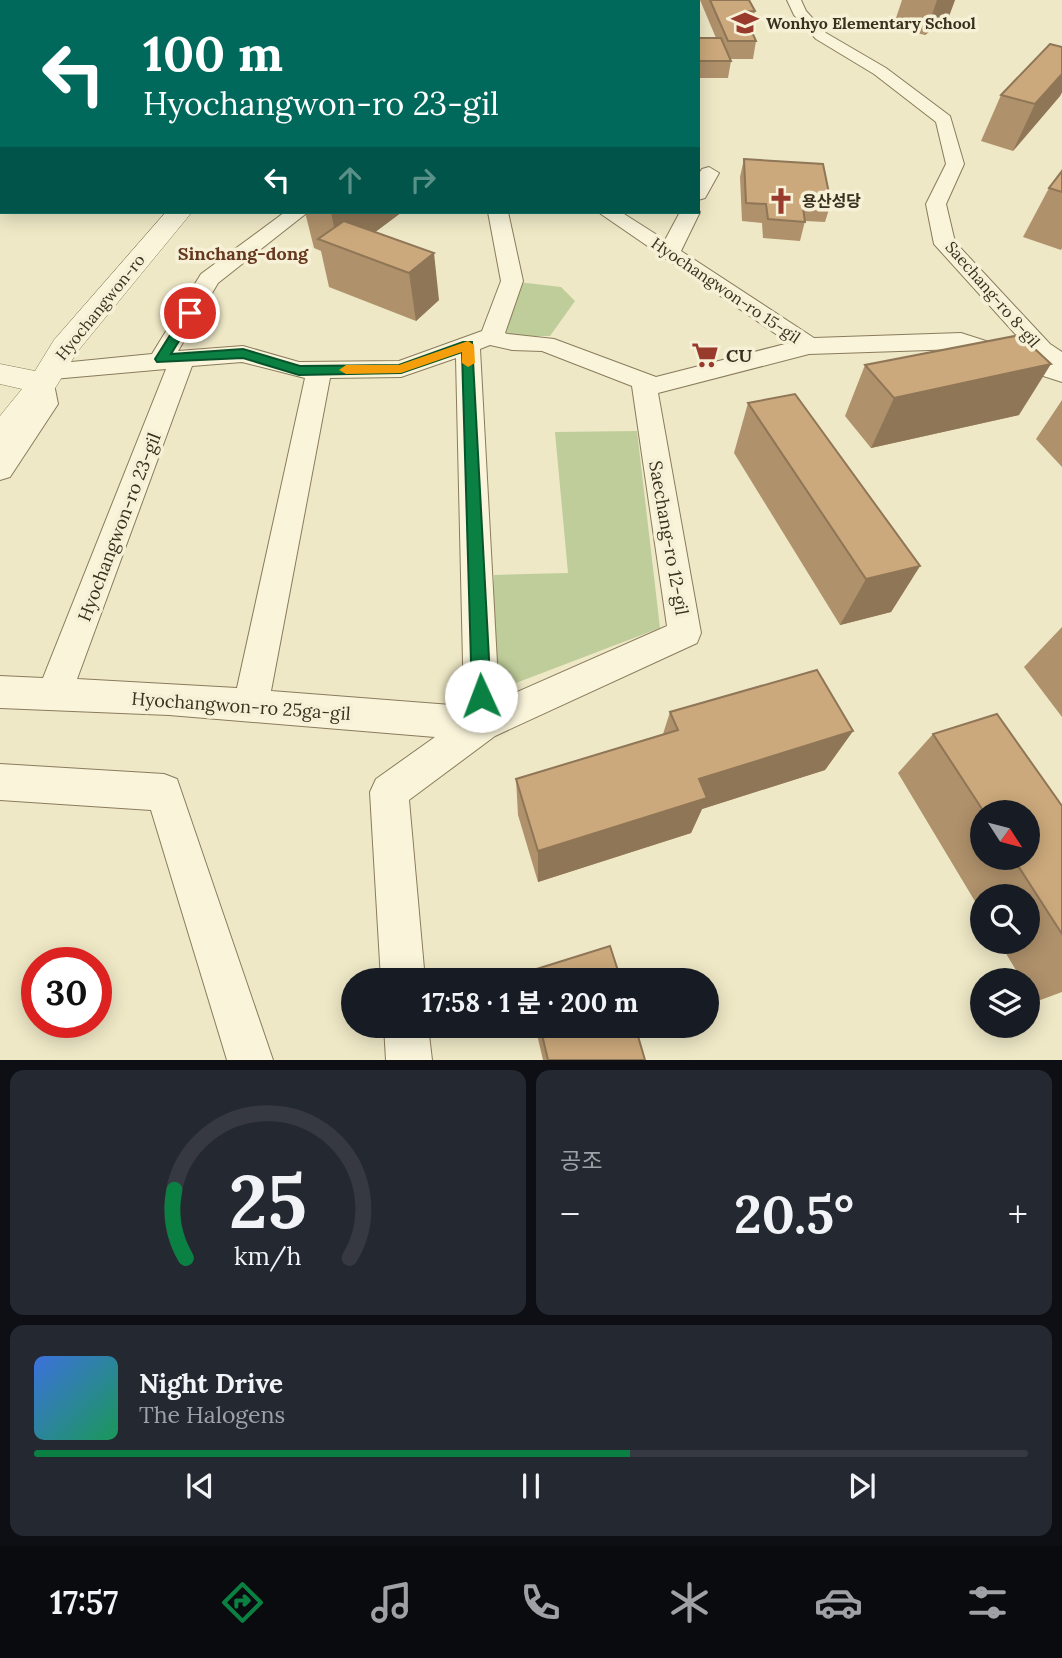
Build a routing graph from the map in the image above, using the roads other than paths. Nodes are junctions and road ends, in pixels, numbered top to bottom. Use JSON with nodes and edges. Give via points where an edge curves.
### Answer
{"nodes":[{"id":1,"x":794,"y":0,"type":"edge"},
{"id":2,"x":709,"y":173,"type":"dead end"},
{"id":3,"x":700,"y":190,"type":"edge"},
{"id":4,"x":177,"y":214,"type":"edge"},
{"id":5,"x":295,"y":214,"type":"edge"},
{"id":6,"x":498,"y":214,"type":"edge"},
{"id":7,"x":611,"y":214,"type":"edge"},
{"id":8,"x":689,"y":214,"type":"edge"},
{"id":9,"x":670,"y":251,"type":"junction"},
{"id":10,"x":480,"y":341,"type":"junction"},
{"id":11,"x":808,"y":346,"type":"junction"},
{"id":12,"x":172,"y":358,"type":"junction"},
{"id":13,"x":1062,"y":363,"type":"edge"},
{"id":14,"x":319,"y":370,"type":"junction"},
{"id":15,"x":0,"y":374,"type":"edge"},
{"id":16,"x":1062,"y":374,"type":"edge"},
{"id":17,"x":47,"y":377,"type":"junction"},
{"id":18,"x":653,"y":385,"type":"junction"},
{"id":19,"x":0,"y":439,"type":"edge"},
{"id":20,"x":0,"y":470,"type":"edge"},
{"id":21,"x":0,"y":692,"type":"edge"},
{"id":22,"x":54,"y":695,"type":"junction"},
{"id":23,"x":251,"y":705,"type":"junction"},
{"id":24,"x":482,"y":724,"type":"junction"},
{"id":25,"x":0,"y":782,"type":"edge"},
{"id":26,"x":402,"y":968,"type":"edge"},
{"id":27,"x":407,"y":1038,"type":"edge"},
{"id":28,"x":250,"y":1059,"type":"edge"},
{"id":29,"x":409,"y":1059,"type":"edge"}],
"edges":[{"from":1,"to":13,"type":"street","name":"Saechang-ro 8-gil","via":[[821,36],[880,71],[944,120],[955,164],[936,204],[946,244],[1041,349]]},
{"from":2,"to":3,"type":"street"},
{"from":4,"to":17,"type":"street","name":"Hyochangwon-ro","via":[[65,346]]},
{"from":5,"to":12,"type":"street","name":"Hyochangwon-ro 23-gil","via":[[209,279]]},
{"from":6,"to":10,"type":"street","via":[[512,281]]},
{"from":7,"to":9,"type":"street","name":"Hyochangwon-ro 15-gil"},
{"from":8,"to":9,"type":"street"},
{"from":9,"to":11,"type":"street","name":"Hyochangwon-ro 15-gil"},
{"from":10,"to":14,"type":"street","via":[[401,369]]},
{"from":10,"to":18,"type":"street","via":[[540,343]]},
{"from":10,"to":24,"type":"street"},
{"from":11,"to":16,"type":"street","via":[[961,341]]},
{"from":11,"to":18,"type":"street"},
{"from":12,"to":14,"type":"street","via":[[243,354],[299,370]]},
{"from":12,"to":17,"type":"street"},
{"from":12,"to":22,"type":"street","name":"Hyochangwon-ro 23-gil"},
{"from":14,"to":23,"type":"street"},
{"from":15,"to":17,"type":"street"},
{"from":17,"to":19,"type":"street","name":"Hyochangwon-ro"},
{"from":17,"to":20,"type":"street","via":[[45,404]]},
{"from":18,"to":24,"type":"street","name":"Saechang-ro 12-gil","via":[[643,388],[685,634]]},
{"from":21,"to":22,"type":"street","name":"Hyochangwon-ro 25ga-gil"},
{"from":22,"to":23,"type":"street","name":"Hyochangwon-ro 25ga-gil"},
{"from":23,"to":24,"type":"street","name":"Hyochangwon-ro 25ga-gil"},
{"from":24,"to":26,"type":"street","name":"Saechang-ro 12-gil","via":[[389,792]]},
{"from":25,"to":28,"type":"street","via":[[164,792]]},
{"from":27,"to":29,"type":"street"}]}
